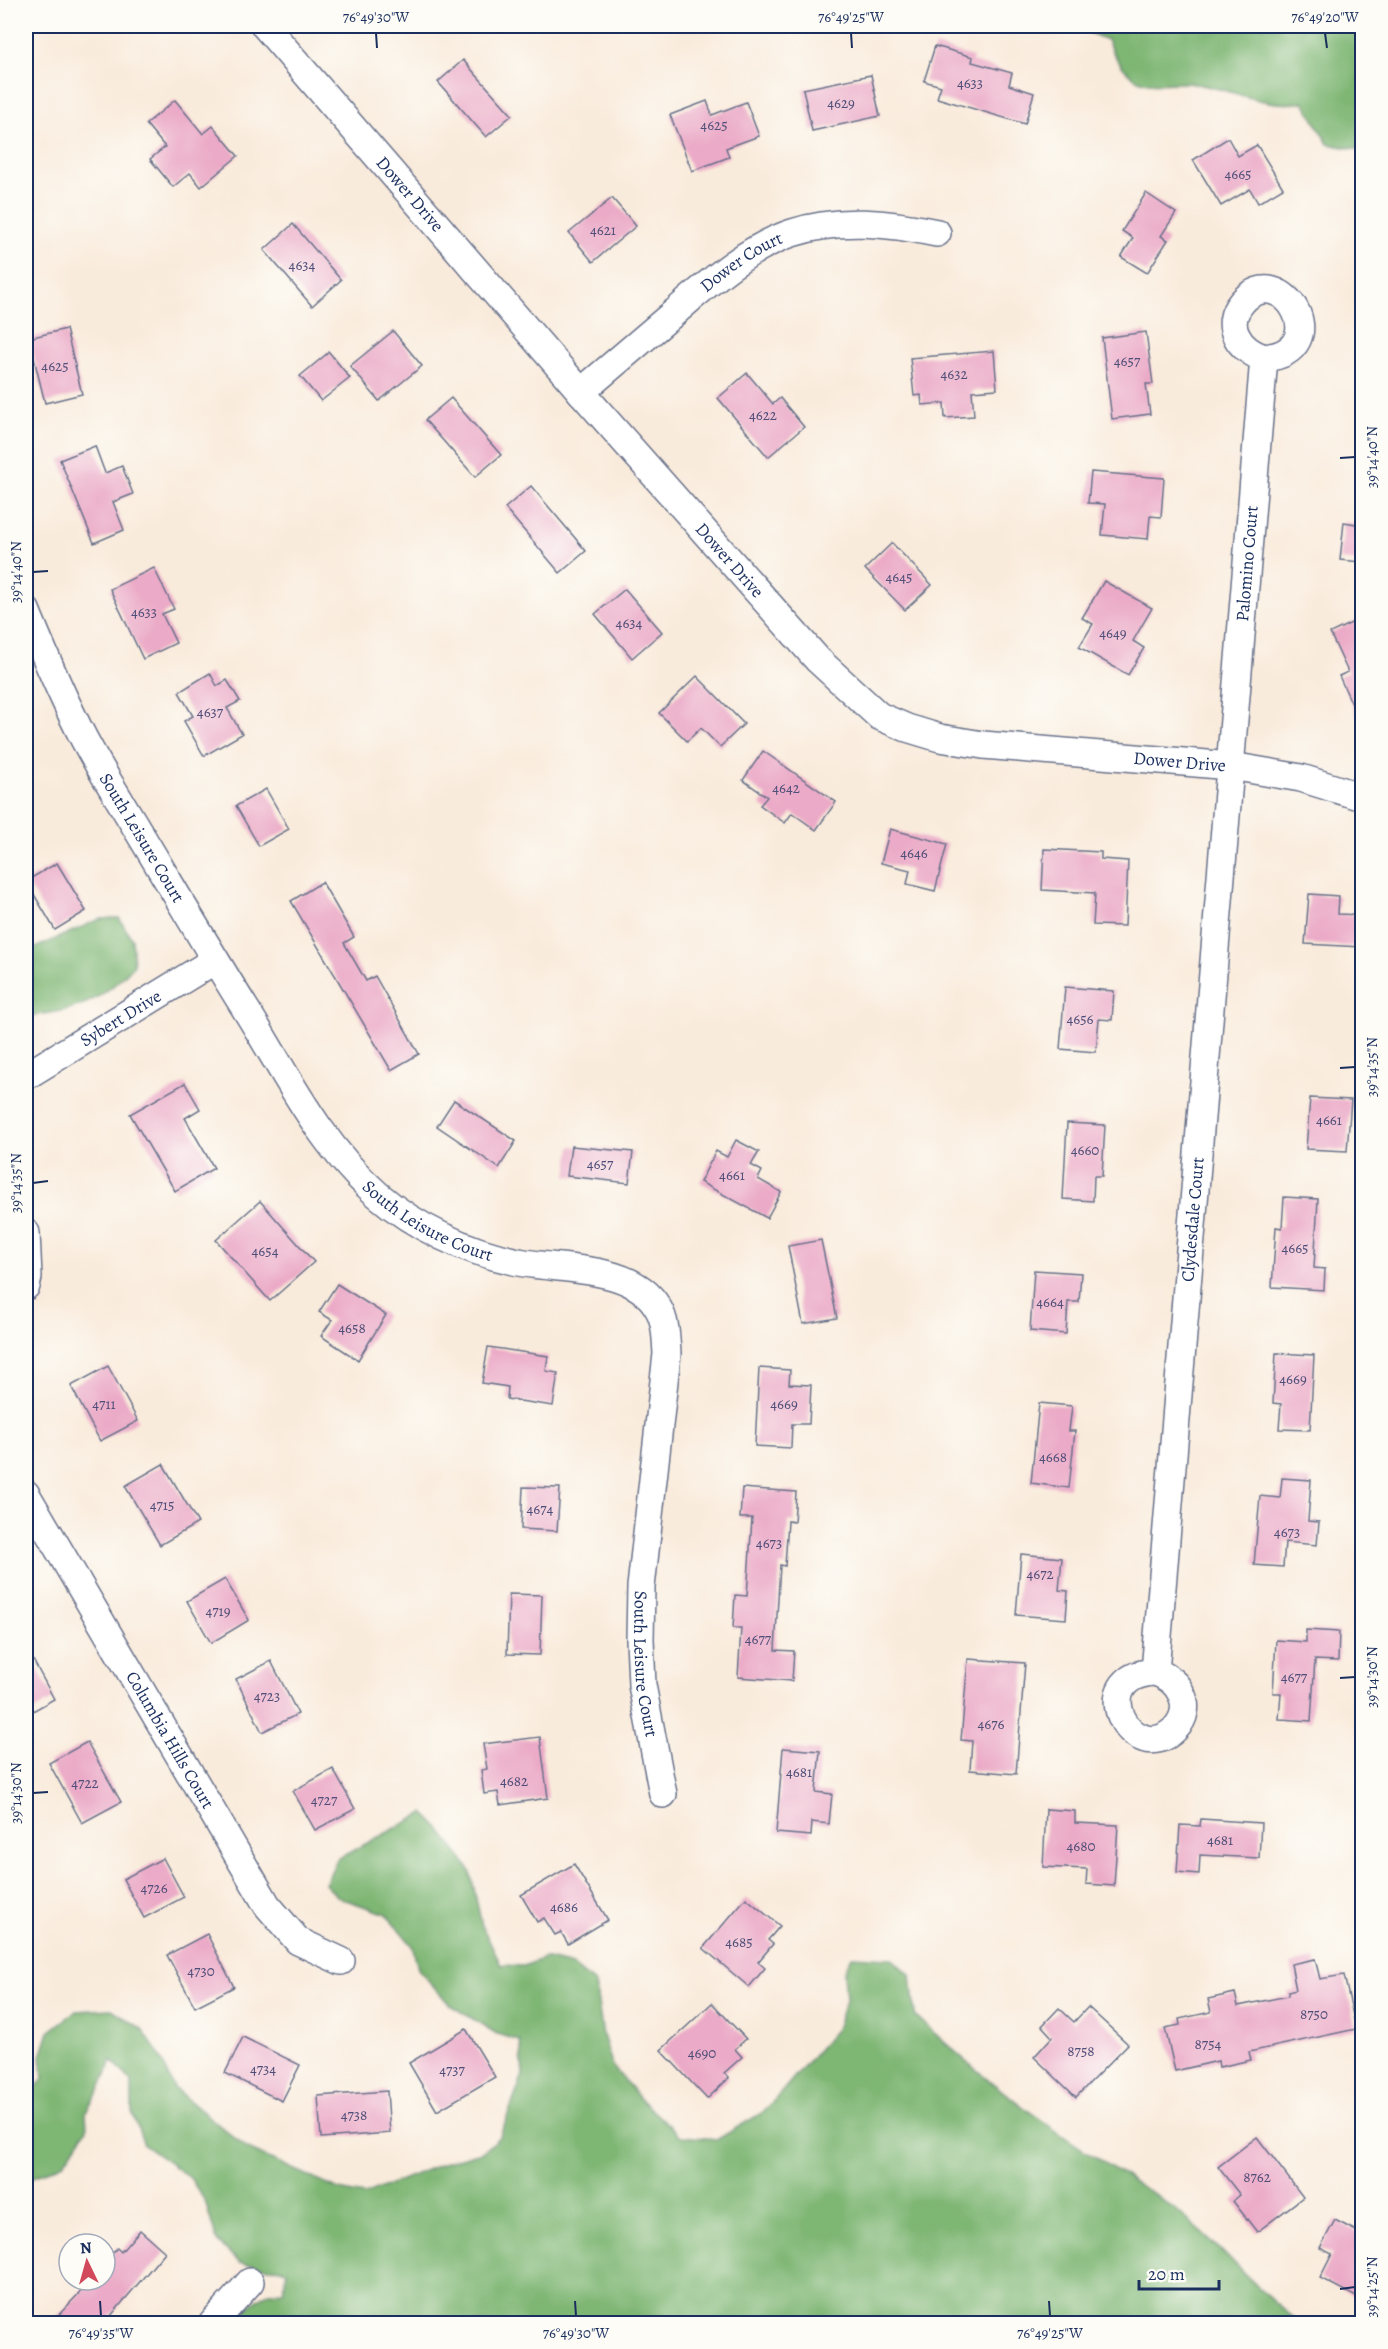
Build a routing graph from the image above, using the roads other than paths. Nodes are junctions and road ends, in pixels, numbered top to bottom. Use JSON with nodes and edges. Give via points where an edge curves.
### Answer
{"nodes":[{"id":1,"x":265,"y":26,"type":"edge"},
{"id":2,"x":937,"y":233,"type":"dead end"},
{"id":3,"x":1264,"y":358,"type":"dead end"},
{"id":4,"x":581,"y":392,"type":"junction"},
{"id":5,"x":26,"y":610,"type":"edge"},
{"id":6,"x":1231,"y":766,"type":"junction"},
{"id":7,"x":1362,"y":797,"type":"edge"},
{"id":8,"x":215,"y":960,"type":"junction"},
{"id":9,"x":26,"y":1076,"type":"edge"},
{"id":10,"x":26,"y":1233,"type":"edge"},
{"id":11,"x":26,"y":1286,"type":"edge"},
{"id":12,"x":26,"y":1494,"type":"edge"},
{"id":13,"x":1155,"y":1672,"type":"dead end"},
{"id":14,"x":663,"y":1794,"type":"dead end"},
{"id":15,"x":340,"y":1961,"type":"dead end"},
{"id":16,"x":250,"y":2283,"type":"dead end"},
{"id":17,"x":212,"y":2324,"type":"edge"}],
"edges":[{"from":1,"to":4,"type":"street","name":"Dower Drive"},
{"from":2,"to":4,"type":"street","name":"Dower Court","via":[[868,223],[792,233],[753,251],[718,276]]},
{"from":3,"to":6,"type":"street","name":"Palomino Court"},
{"from":4,"to":6,"type":"street","name":"Dower Drive","via":[[818,660],[879,716],[940,738],[983,745]]},
{"from":5,"to":8,"type":"street","name":"South Leisure Court","via":[[84,739]]},
{"from":6,"to":7,"type":"street","name":"Dower Drive","via":[[1301,778]]},
{"from":6,"to":13,"type":"street","name":"Clydesdale Court"},
{"from":8,"to":9,"type":"street","name":"Sybert Drive"},
{"from":8,"to":14,"type":"street","name":"South Leisure Court","via":[[326,1138],[351,1170],[380,1197],[418,1223],[463,1245],[514,1262],[617,1277],[646,1293],[658,1308],[667,1354],[641,1587],[640,1639],[642,1685]]},
{"from":10,"to":11,"type":"street"},
{"from":12,"to":15,"type":"street","name":"Columbia Hills Court","via":[[267,1905],[298,1941]]},
{"from":16,"to":17,"type":"street"}]}
